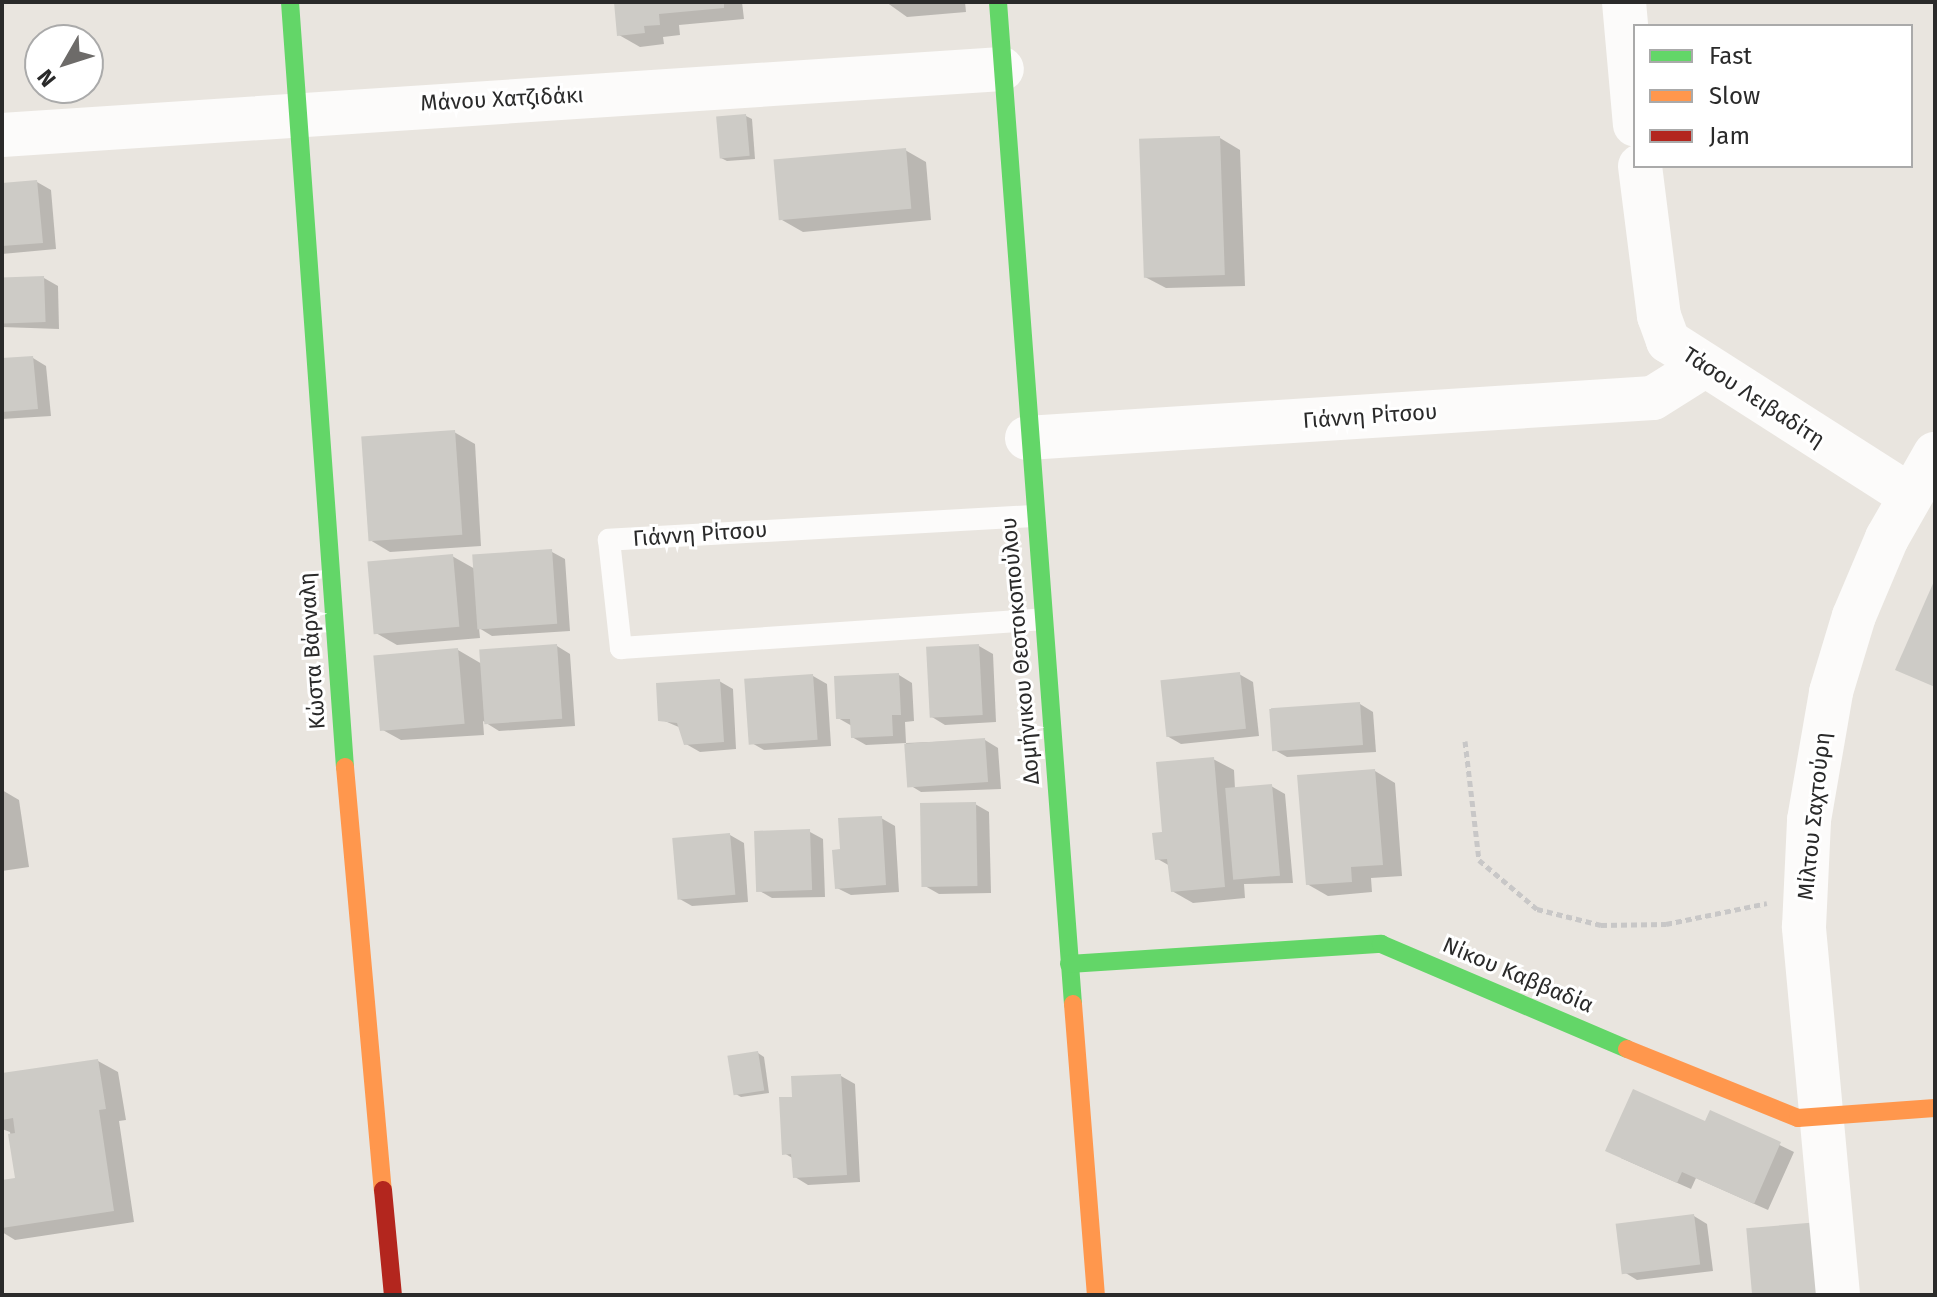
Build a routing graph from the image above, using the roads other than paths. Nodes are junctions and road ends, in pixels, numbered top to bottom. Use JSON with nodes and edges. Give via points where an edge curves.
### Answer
{"nodes":[{"id":1,"x":290,"y":2,"type":"edge"},
{"id":2,"x":998,"y":2,"type":"edge"},
{"id":3,"x":1624,"y":2,"type":"edge"},
{"id":4,"x":1002,"y":69,"type":"junction"},
{"id":5,"x":1633,"y":103,"type":"edge"},
{"id":6,"x":296,"y":112,"type":"junction"},
{"id":7,"x":2,"y":135,"type":"edge"},
{"id":8,"x":1640,"y":168,"type":"edge"},
{"id":9,"x":1704,"y":366,"type":"junction"},
{"id":10,"x":1027,"y":438,"type":"junction"},
{"id":11,"x":1935,"y":454,"type":"edge"},
{"id":12,"x":1910,"y":496,"type":"junction"},
{"id":13,"x":1033,"y":516,"type":"junction"},
{"id":14,"x":1041,"y":619,"type":"junction"},
{"id":15,"x":1069,"y":964,"type":"junction"},
{"id":16,"x":1935,"y":1108,"type":"edge"},
{"id":17,"x":1821,"y":1116,"type":"junction"},
{"id":18,"x":393,"y":1295,"type":"edge"},
{"id":19,"x":1096,"y":1295,"type":"edge"},
{"id":20,"x":1838,"y":1295,"type":"edge"}],
"edges":[{"from":1,"to":6,"type":"street","name":"Κώστα Βάρναλη"},
{"from":2,"to":4,"type":"street","name":"Δομήνικου Θεοτοκοπούλου"},
{"from":3,"to":5,"type":"street"},
{"from":4,"to":6,"type":"street","name":"Μάνου Χατζιδάκι"},
{"from":4,"to":10,"type":"street","name":"Δομήνικου Θεοτοκοπούλου"},
{"from":6,"to":7,"type":"street","name":"Μάνου Χατζιδάκι"},
{"from":6,"to":18,"type":"street","name":"Κώστα Βάρναλη","via":[[347,789]]},
{"from":8,"to":9,"type":"street","name":"Τάσου Λειβαδίτη","via":[[1663,330],[1668,341]]},
{"from":9,"to":10,"type":"street","name":"Γιάννη Ρίτσου","via":[[1653,398]]},
{"from":9,"to":12,"type":"street","name":"Τάσου Λειβαδίτη"},
{"from":10,"to":13,"type":"street","name":"Δομήνικου Θεοτοκοπούλου"},
{"from":11,"to":12,"type":"street","name":"Μίλτου Σαχτούρη"},
{"from":12,"to":17,"type":"street","name":"Μίλτου Σαχτούρη","via":[[1869,579],[1831,692],[1814,783],[1803,895]]},
{"from":13,"to":14,"type":"street","name":"Δομήνικου Θεοτοκοπούλου"},
{"from":13,"to":14,"type":"lane","name":"Γιάννη Ρίτσου","via":[[609,540],[621,648]]},
{"from":14,"to":15,"type":"street","name":"Δομήνικου Θεοτοκοπούλου"},
{"from":15,"to":17,"type":"street","name":"Νίκου Καββαδία","via":[[1381,944],[1781,1114]]},
{"from":15,"to":19,"type":"street","name":"Δομήνικου Θεοτοκοπούλου"},
{"from":16,"to":17,"type":"street","name":"Νίκου Καββαδία"},
{"from":17,"to":20,"type":"street","name":"Μίλτου Σαχτούρη"}]}
